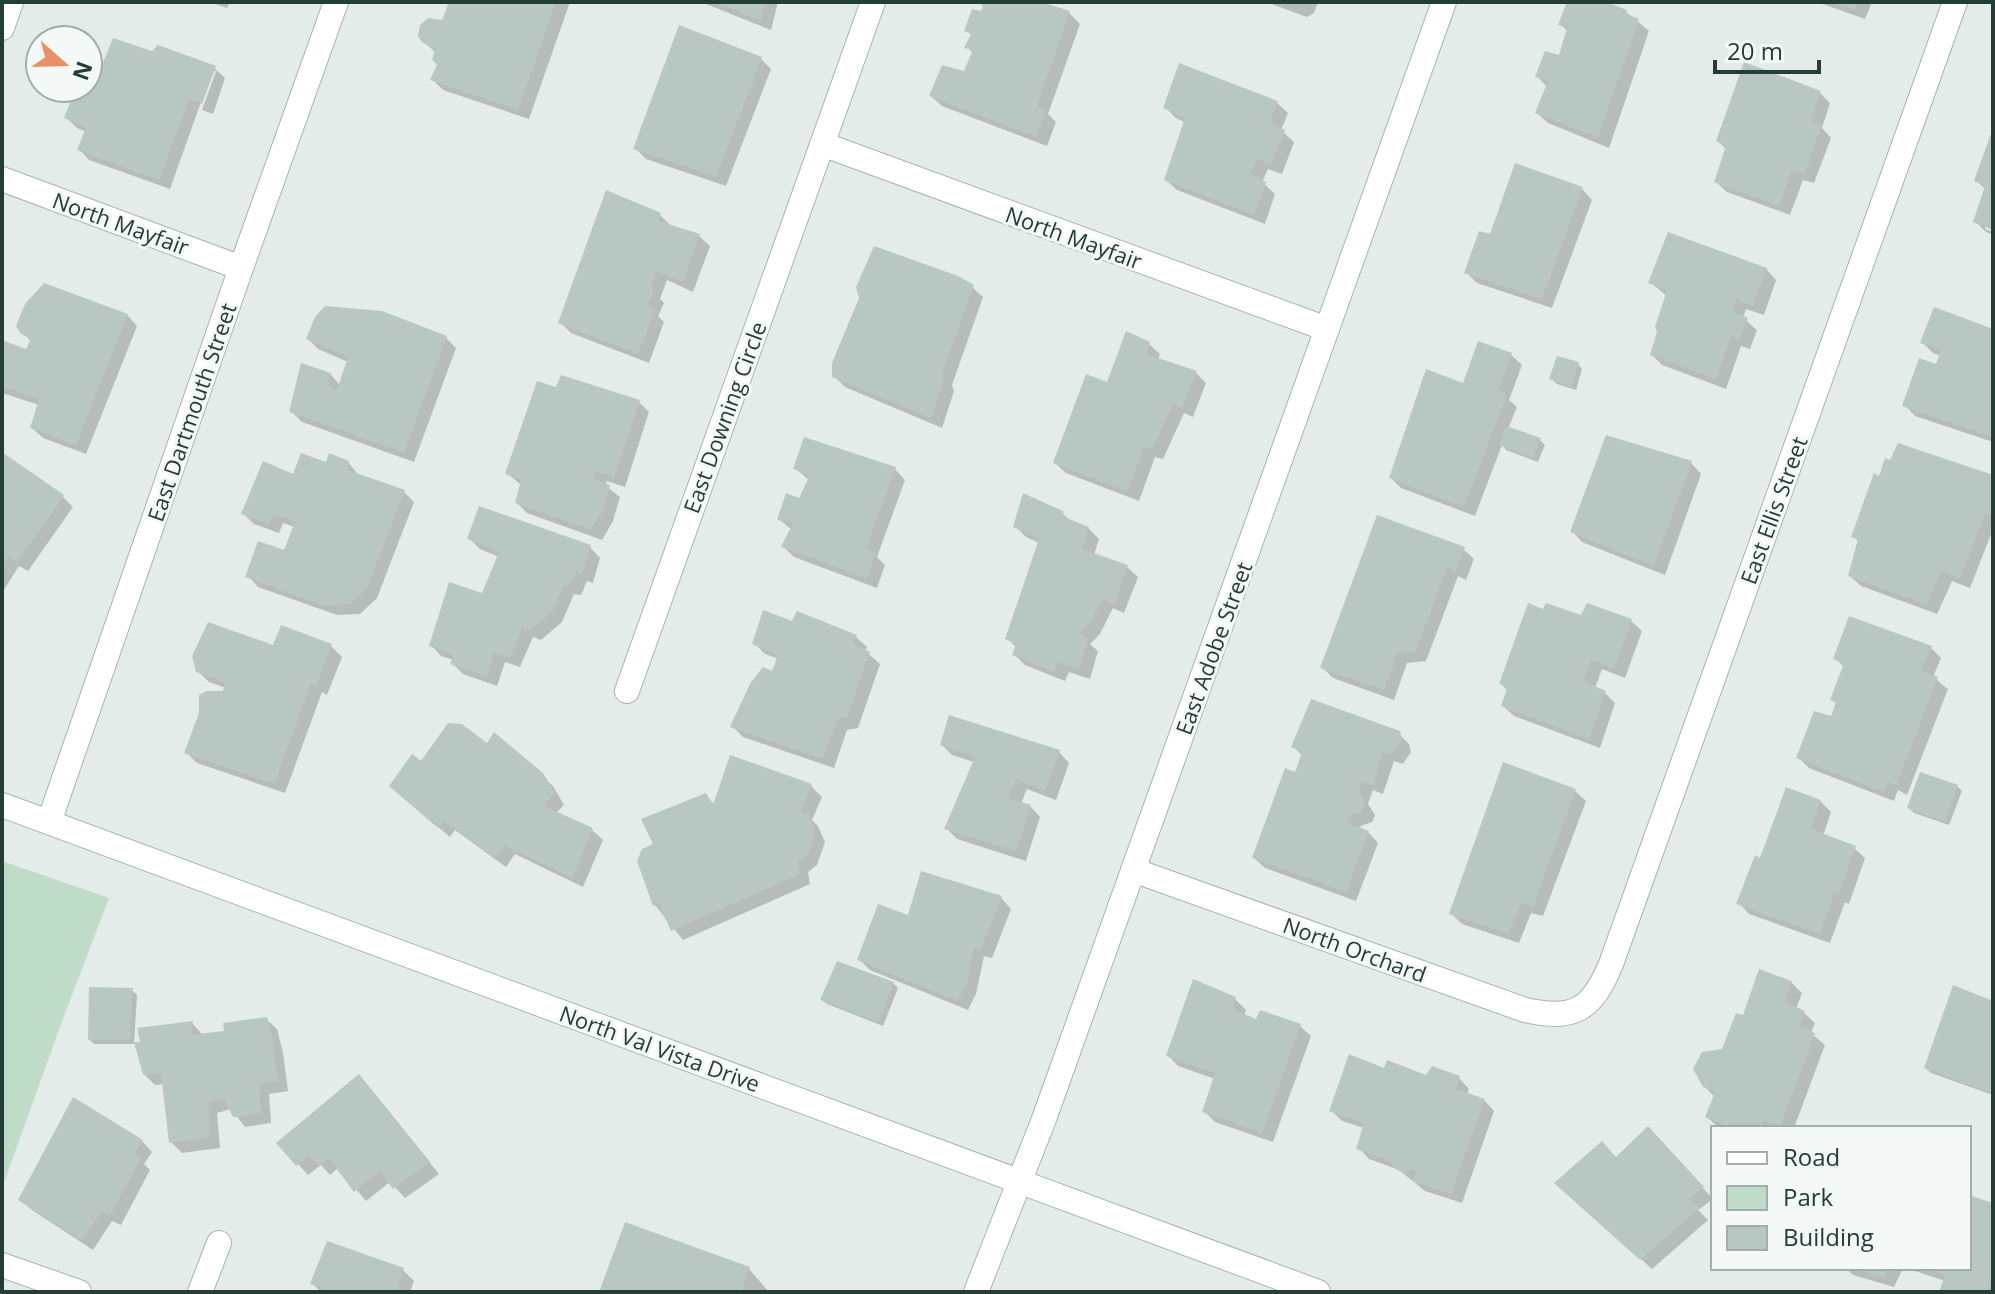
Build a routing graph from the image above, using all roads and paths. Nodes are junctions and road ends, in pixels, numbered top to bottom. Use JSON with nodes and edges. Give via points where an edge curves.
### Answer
{"nodes":[{"id":1,"x":11,"y":2,"type":"edge"},
{"id":2,"x":336,"y":2,"type":"edge"},
{"id":3,"x":873,"y":2,"type":"edge"},
{"id":4,"x":1444,"y":2,"type":"edge"},
{"id":5,"x":1955,"y":2,"type":"edge"},
{"id":6,"x":2,"y":28,"type":"edge"},
{"id":7,"x":822,"y":144,"type":"junction"},
{"id":8,"x":2,"y":179,"type":"edge"},
{"id":9,"x":241,"y":268,"type":"junction"},
{"id":10,"x":1327,"y":329,"type":"junction"},
{"id":11,"x":627,"y":691,"type":"dead end"},
{"id":12,"x":2,"y":805,"type":"edge"},
{"id":13,"x":49,"y":822,"type":"junction"},
{"id":14,"x":1133,"y":870,"type":"junction"},
{"id":15,"x":1578,"y":1010,"type":"joint"},
{"id":16,"x":1019,"y":1181,"type":"junction"},
{"id":17,"x":219,"y":1243,"type":"dead end"},
{"id":18,"x":2,"y":1265,"type":"edge"},
{"id":19,"x":79,"y":1292,"type":"edge"},
{"id":20,"x":200,"y":1292,"type":"edge"},
{"id":21,"x":976,"y":1292,"type":"edge"},
{"id":22,"x":1318,"y":1292,"type":"edge"}],
"edges":[{"from":1,"to":6,"type":"street"},
{"from":2,"to":9,"type":"street","name":"East Dartmouth Street"},
{"from":3,"to":7,"type":"street","name":"East Downing Circle"},
{"from":4,"to":10,"type":"street","name":"East Adobe Street"},
{"from":5,"to":15,"type":"street","name":"East Ellis Street","via":[[1611,964],[1593,998]]},
{"from":7,"to":10,"type":"street","name":"North Mayfair"},
{"from":7,"to":11,"type":"street","name":"East Downing Circle"},
{"from":8,"to":9,"type":"street","name":"North Mayfair"},
{"from":9,"to":13,"type":"street","name":"East Dartmouth Street"},
{"from":10,"to":14,"type":"street","name":"East Adobe Street"},
{"from":12,"to":13,"type":"street","name":"North Val Vista Drive"},
{"from":13,"to":16,"type":"street","name":"North Val Vista Drive"},
{"from":14,"to":15,"type":"street","name":"North Orchard","via":[[1525,1010],[1560,1015]]},
{"from":14,"to":16,"type":"street","name":"East Adobe Street"},
{"from":16,"to":21,"type":"street","name":"East Adobe Street"},
{"from":16,"to":22,"type":"street","name":"North Val Vista Drive"},
{"from":17,"to":20,"type":"street"},
{"from":18,"to":19,"type":"street"}]}
